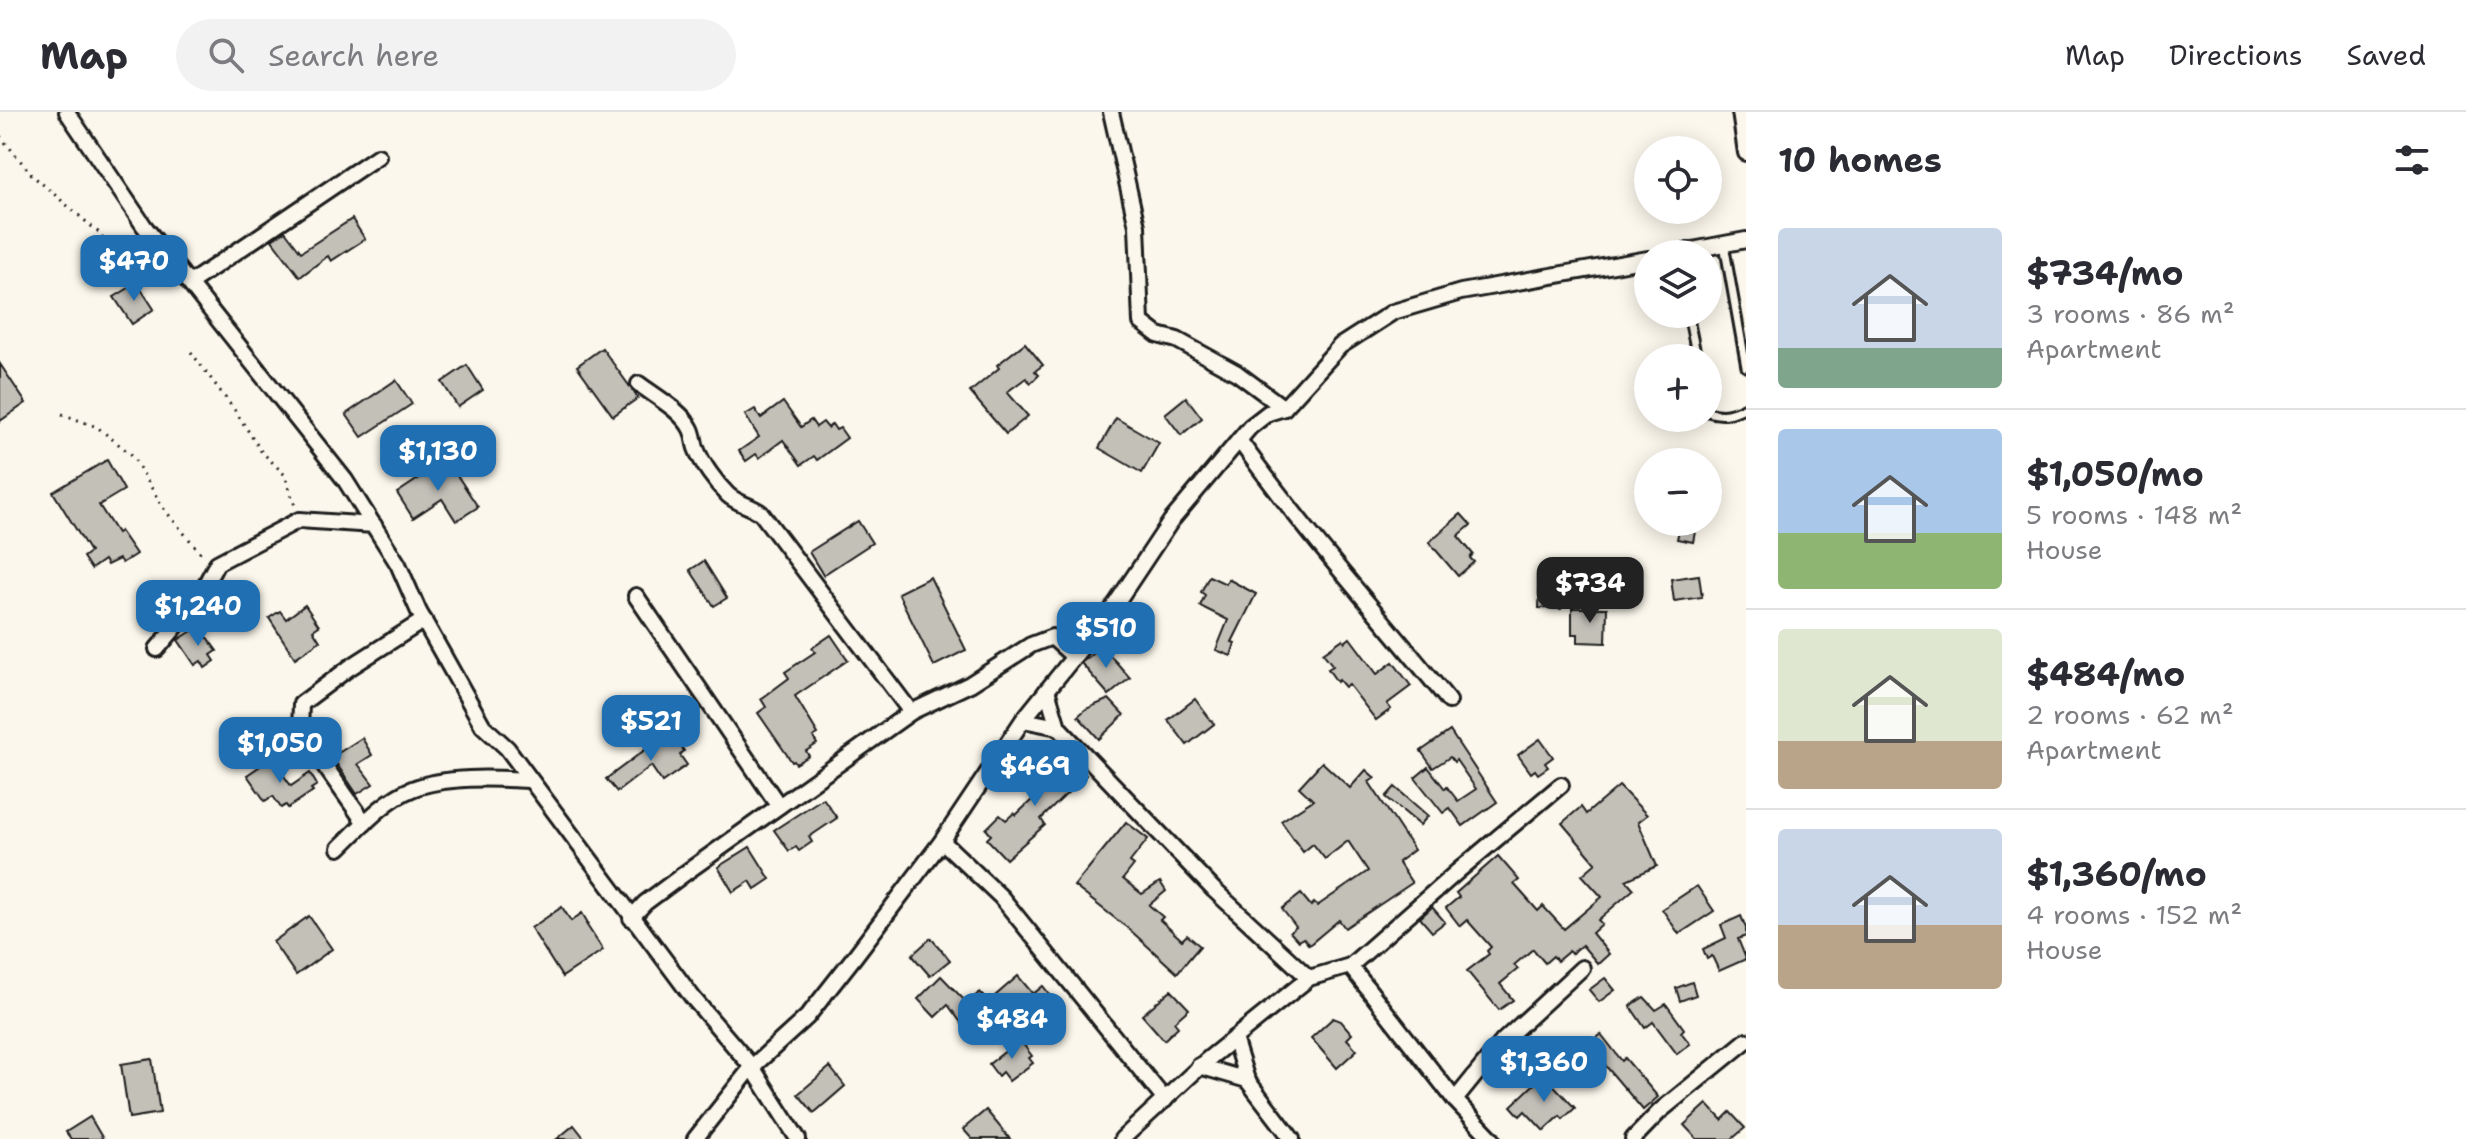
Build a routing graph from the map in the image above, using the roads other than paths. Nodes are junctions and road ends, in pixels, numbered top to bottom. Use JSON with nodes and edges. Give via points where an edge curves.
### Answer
{"nodes":[{"id":1,"x":67,"y":112,"type":"edge"},
{"id":2,"x":1111,"y":112,"type":"edge"},
{"id":3,"x":1740,"y":112,"type":"edge"},
{"id":4,"x":1746,"y":153,"type":"edge"},
{"id":5,"x":378,"y":156,"type":"dead end"},
{"id":6,"x":1746,"y":240,"type":"edge"},
{"id":7,"x":1724,"y":244,"type":"joint"},
{"id":8,"x":1634,"y":261,"type":"edge"},
{"id":9,"x":190,"y":283,"type":"junction"},
{"id":10,"x":1746,"y":367,"type":"edge"},
{"id":11,"x":639,"y":384,"type":"dead end"},
{"id":12,"x":1746,"y":407,"type":"edge"},
{"id":13,"x":1284,"y":408,"type":"junction"},
{"id":14,"x":1722,"y":415,"type":"edge"},
{"id":15,"x":1239,"y":440,"type":"junction"},
{"id":16,"x":374,"y":525,"type":"junction"},
{"id":17,"x":636,"y":596,"type":"dead end"},
{"id":18,"x":424,"y":620,"type":"junction"},
{"id":19,"x":157,"y":649,"type":"dead end"},
{"id":20,"x":1073,"y":656,"type":"junction"},
{"id":21,"x":1047,"y":690,"type":"junction"},
{"id":22,"x":1449,"y":701,"type":"dead end"},
{"id":23,"x":911,"y":712,"type":"junction"},
{"id":24,"x":1023,"y":720,"type":"junction"},
{"id":25,"x":1058,"y":727,"type":"junction"},
{"id":26,"x":529,"y":780,"type":"junction"},
{"id":27,"x":1561,"y":785,"type":"dead end"},
{"id":28,"x":779,"y":806,"type":"junction"},
{"id":29,"x":365,"y":823,"type":"junction"},
{"id":30,"x":942,"y":841,"type":"junction"},
{"id":31,"x":339,"y":848,"type":"dead end"},
{"id":32,"x":631,"y":918,"type":"junction"},
{"id":33,"x":1350,"y":966,"type":"junction"},
{"id":34,"x":1582,"y":968,"type":"dead end"},
{"id":35,"x":1309,"y":978,"type":"junction"},
{"id":36,"x":1234,"y":1038,"type":"junction"},
{"id":37,"x":1746,"y":1041,"type":"edge"},
{"id":38,"x":1199,"y":1066,"type":"junction"},
{"id":39,"x":752,"y":1067,"type":"junction"},
{"id":40,"x":1247,"y":1080,"type":"junction"},
{"id":41,"x":1165,"y":1100,"type":"junction"},
{"id":42,"x":1455,"y":1100,"type":"junction"},
{"id":43,"x":695,"y":1139,"type":"edge"},
{"id":44,"x":798,"y":1139,"type":"edge"},
{"id":45,"x":1122,"y":1139,"type":"edge"},
{"id":46,"x":1292,"y":1139,"type":"edge"},
{"id":47,"x":1492,"y":1139,"type":"edge"},
{"id":48,"x":1633,"y":1139,"type":"edge"}],
"edges":[{"from":1,"to":9,"type":"street","via":[[144,226]]},
{"from":2,"to":13,"type":"street","via":[[1137,226],[1141,322],[1237,373]]},
{"from":3,"to":4,"type":"street"},
{"from":5,"to":9,"type":"street"},
{"from":6,"to":7,"type":"street"},
{"from":7,"to":10,"type":"lane"},
{"from":8,"to":13,"type":"street","via":[[1461,292],[1393,312],[1340,346]]},
{"from":9,"to":16,"type":"street","via":[[345,480]]},
{"from":11,"to":23,"type":"street","via":[[683,418],[716,480],[741,505],[761,513]]},
{"from":12,"to":14,"type":"lane"},
{"from":13,"to":15,"type":"street","via":[[1268,413]]},
{"from":15,"to":20,"type":"street","via":[[1171,521],[1111,611]]},
{"from":15,"to":22,"type":"street"},
{"from":16,"to":18,"type":"street"},
{"from":16,"to":19,"type":"street","via":[[299,520],[217,563],[195,604]]},
{"from":17,"to":28,"type":"street"},
{"from":18,"to":26,"type":"street","via":[[483,726],[507,748]]},
{"from":18,"to":29,"type":"street","via":[[301,704],[300,731]]},
{"from":20,"to":21,"type":"street"},
{"from":20,"to":23,"type":"street","via":[[1052,637]]},
{"from":21,"to":24,"type":"street"},
{"from":21,"to":25,"type":"street"},
{"from":23,"to":28,"type":"street"},
{"from":24,"to":25,"type":"street"},
{"from":24,"to":30,"type":"street"},
{"from":25,"to":35,"type":"street","via":[[1214,890]]},
{"from":26,"to":29,"type":"street","via":[[480,778],[411,790]]},
{"from":26,"to":32,"type":"street"},
{"from":27,"to":33,"type":"street"},
{"from":28,"to":32,"type":"street"},
{"from":29,"to":31,"type":"street"},
{"from":30,"to":39,"type":"street","via":[[807,1017]]},
{"from":30,"to":41,"type":"street","via":[[1001,897]]},
{"from":32,"to":39,"type":"street"},
{"from":33,"to":35,"type":"street"},
{"from":33,"to":42,"type":"street"},
{"from":34,"to":42,"type":"street","via":[[1503,1041]]},
{"from":35,"to":36,"type":"street"},
{"from":36,"to":38,"type":"street"},
{"from":36,"to":40,"type":"street"},
{"from":37,"to":48,"type":"street"},
{"from":38,"to":40,"type":"street"},
{"from":38,"to":41,"type":"street"},
{"from":39,"to":43,"type":"street"},
{"from":39,"to":44,"type":"street"},
{"from":40,"to":46,"type":"street"},
{"from":41,"to":45,"type":"street"},
{"from":42,"to":47,"type":"street"}]}
